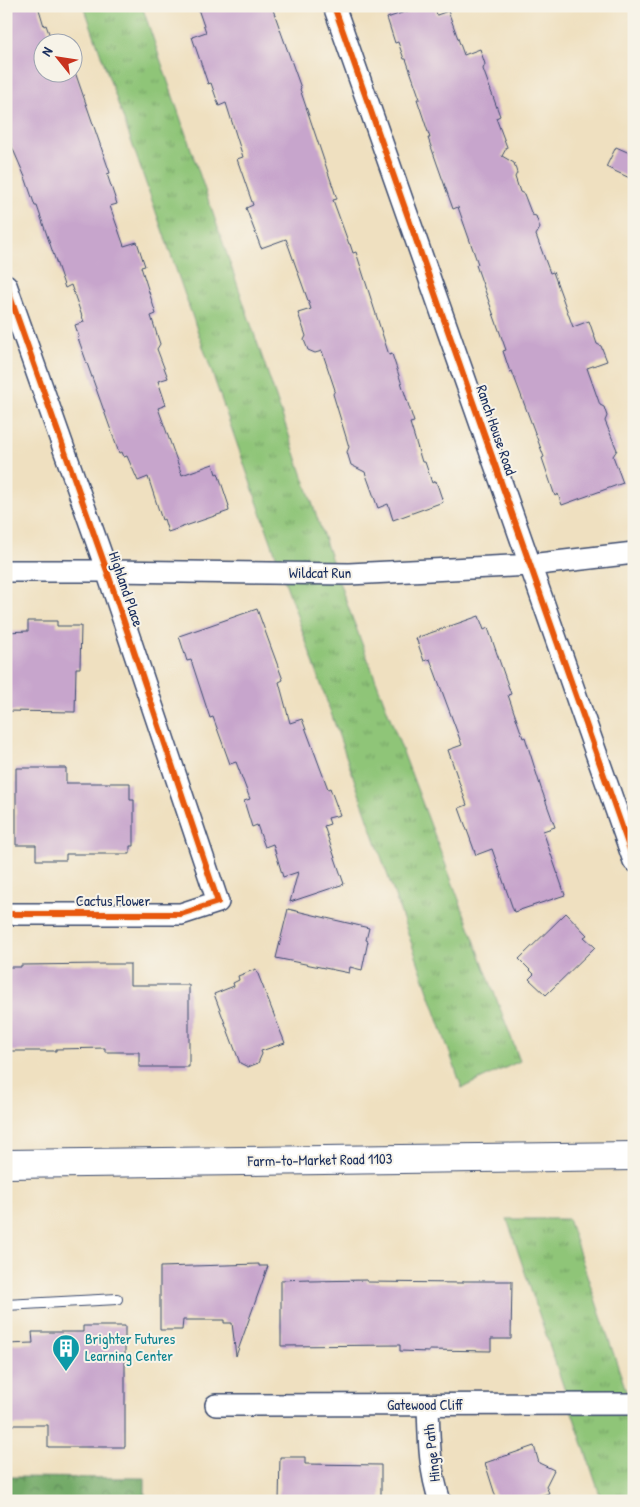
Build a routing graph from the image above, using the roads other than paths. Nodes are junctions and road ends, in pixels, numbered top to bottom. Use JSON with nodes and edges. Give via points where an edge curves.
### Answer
{"nodes":[{"id":1,"x":334,"y":6,"type":"edge"},
{"id":2,"x":6,"y":285,"type":"edge"},
{"id":3,"x":634,"y":553,"type":"edge"},
{"id":4,"x":530,"y":566,"type":"junction"},
{"id":5,"x":107,"y":571,"type":"junction"},
{"id":6,"x":6,"y":572,"type":"edge"},
{"id":7,"x":634,"y":861,"type":"edge"},
{"id":8,"x":218,"y":902,"type":"joint"},
{"id":9,"x":6,"y":914,"type":"edge"},
{"id":10,"x":634,"y":1156,"type":"edge"},
{"id":11,"x":6,"y":1164,"type":"edge"},
{"id":12,"x":117,"y":1299,"type":"dead end"},
{"id":13,"x":6,"y":1305,"type":"edge"},
{"id":14,"x":634,"y":1404,"type":"edge"},
{"id":15,"x":216,"y":1405,"type":"dead end"},
{"id":16,"x":428,"y":1405,"type":"junction"},
{"id":17,"x":440,"y":1501,"type":"edge"}],
"edges":[{"from":1,"to":4,"type":"street","name":"Ranch House Road"},
{"from":2,"to":5,"type":"street","name":"Highland Place"},
{"from":3,"to":4,"type":"street","name":"Wildcat Run"},
{"from":4,"to":5,"type":"street","name":"Wildcat Run","via":[[349,574]]},
{"from":4,"to":7,"type":"street","name":"Ranch House Road"},
{"from":5,"to":6,"type":"street","name":"Wildcat Run"},
{"from":5,"to":8,"type":"street","name":"Highland Place"},
{"from":8,"to":9,"type":"street","name":"Cactus Flower","via":[[181,914]]},
{"from":10,"to":11,"type":"main road","name":"Farm-to-Market Road 1103"},
{"from":12,"to":13,"type":"lane"},
{"from":14,"to":16,"type":"street","name":"Gatewood Cliff"},
{"from":15,"to":16,"type":"street","name":"Gatewood Cliff"},
{"from":16,"to":17,"type":"street","name":"Hinge Path","via":[[429,1442],[435,1488]]}]}
